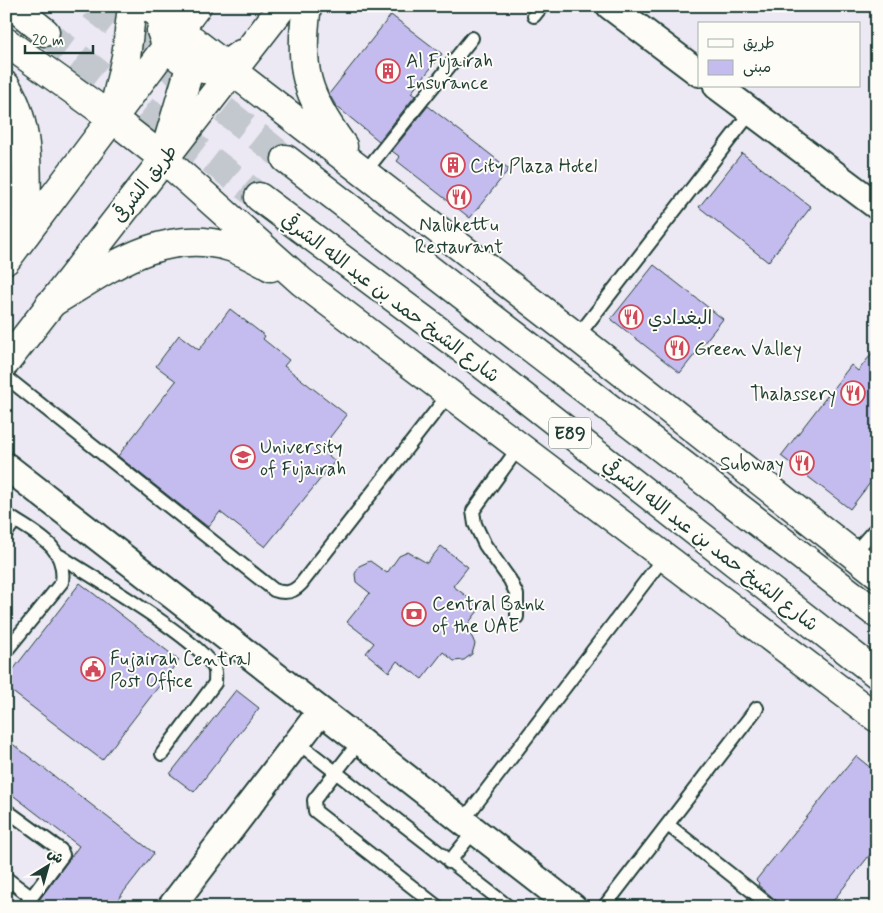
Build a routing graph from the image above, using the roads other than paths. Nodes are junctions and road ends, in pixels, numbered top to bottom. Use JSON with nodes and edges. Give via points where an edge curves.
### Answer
{"nodes":[{"id":1,"x":13,"y":6,"type":"edge"},
{"id":2,"x":283,"y":6,"type":"edge"},
{"id":3,"x":307,"y":6,"type":"edge"},
{"id":4,"x":610,"y":6,"type":"edge"},
{"id":5,"x":145,"y":7,"type":"edge"},
{"id":6,"x":196,"y":7,"type":"edge"},
{"id":7,"x":45,"y":32,"type":"tunnel mouth"},
{"id":8,"x":472,"y":38,"type":"dead end"},
{"id":9,"x":6,"y":42,"type":"edge"},
{"id":10,"x":183,"y":45,"type":"junction"},
{"id":11,"x":229,"y":68,"type":"junction"},
{"id":12,"x":698,"y":72,"type":"edge"},
{"id":13,"x":6,"y":86,"type":"edge"},
{"id":14,"x":720,"y":88,"type":"edge"},
{"id":15,"x":751,"y":112,"type":"junction"},
{"id":16,"x":112,"y":118,"type":"junction"},
{"id":17,"x":93,"y":143,"type":"junction"},
{"id":18,"x":163,"y":158,"type":"junction"},
{"id":19,"x":286,"y":159,"type":"tunnel mouth"},
{"id":20,"x":362,"y":171,"type":"junction"},
{"id":21,"x":144,"y":183,"type":"junction"},
{"id":22,"x":259,"y":197,"type":"tunnel mouth"},
{"id":23,"x":877,"y":206,"type":"edge"},
{"id":24,"x":14,"y":246,"type":"edge"},
{"id":25,"x":302,"y":282,"type":"junction"},
{"id":26,"x":50,"y":304,"type":"junction"},
{"id":27,"x":576,"y":337,"type":"junction"},
{"id":28,"x":6,"y":362,"type":"edge"},
{"id":29,"x":6,"y":377,"type":"edge"},
{"id":30,"x":449,"y":394,"type":"junction"},
{"id":31,"x":519,"y":447,"type":"junction"},
{"id":32,"x":6,"y":466,"type":"edge"},
{"id":33,"x":11,"y":517,"type":"edge"},
{"id":34,"x":877,"y":526,"type":"edge"},
{"id":35,"x":6,"y":533,"type":"edge"},
{"id":36,"x":854,"y":554,"type":"junction"},
{"id":37,"x":60,"y":556,"type":"junction"},
{"id":38,"x":664,"y":557,"type":"junction"},
{"id":39,"x":877,"y":573,"type":"edge"},
{"id":40,"x":877,"y":614,"type":"edge"},
{"id":41,"x":517,"y":617,"type":"dead end"},
{"id":42,"x":6,"y":651,"type":"edge"},
{"id":43,"x":877,"y":674,"type":"edge"},
{"id":44,"x":757,"y":708,"type":"dead end"},
{"id":45,"x":321,"y":711,"type":"junction"},
{"id":46,"x":877,"y":718,"type":"edge"},
{"id":47,"x":360,"y":741,"type":"junction"},
{"id":48,"x":297,"y":742,"type":"junction"},
{"id":49,"x":162,"y":754,"type":"dead end"},
{"id":50,"x":336,"y":773,"type":"junction"},
{"id":51,"x":6,"y":810,"type":"edge"},
{"id":52,"x":668,"y":825,"type":"junction"},
{"id":53,"x":469,"y":826,"type":"junction"},
{"id":54,"x":449,"y":862,"type":"junction"},
{"id":55,"x":6,"y":878,"type":"edge"},
{"id":56,"x":28,"y":902,"type":"edge"},
{"id":57,"x":172,"y":907,"type":"edge"},
{"id":58,"x":438,"y":907,"type":"edge"},
{"id":59,"x":509,"y":907,"type":"edge"},
{"id":60,"x":573,"y":907,"type":"edge"},
{"id":61,"x":604,"y":907,"type":"edge"},
{"id":62,"x":772,"y":907,"type":"edge"}],
"edges":[{"from":1,"to":7,"type":"main road"},
{"from":2,"to":11,"type":"main road","name":"طريق الشرقى","via":[[250,48]]},
{"from":3,"to":20,"type":"main road","via":[[304,70],[313,99],[328,126]]},
{"from":4,"to":12,"type":"street"},
{"from":5,"to":10,"type":"main road"},
{"from":5,"to":16,"type":"main road","via":[[126,57]]},
{"from":6,"to":10,"type":"main road"},
{"from":8,"to":20,"type":"lane"},
{"from":9,"to":16,"type":"main road"},
{"from":10,"to":11,"type":"main road"},
{"from":10,"to":16,"type":"main road"},
{"from":10,"to":18,"type":"main road"},
{"from":11,"to":18,"type":"main road","name":"طريق الشرقى"},
{"from":11,"to":20,"type":"main road"},
{"from":13,"to":24,"type":"main road","via":[[21,124],[26,158]]},
{"from":14,"to":15,"type":"street"},
{"from":15,"to":23,"type":"street"},
{"from":15,"to":27,"type":"lane"},
{"from":16,"to":17,"type":"main road"},
{"from":16,"to":18,"type":"main road"},
{"from":17,"to":21,"type":"main road","via":[[106,137],[121,137],[134,144],[143,155],[147,169]]},
{"from":17,"to":24,"type":"main road"},
{"from":18,"to":21,"type":"main road","name":"طريق الشرقى"},
{"from":18,"to":25,"type":"main road"},
{"from":19,"to":40,"type":"main road","number":"E89"},
{"from":20,"to":27,"type":"main road"},
{"from":21,"to":26,"type":"main road","name":"طريق الشرقى"},
{"from":22,"to":43,"type":"main road","name":"شارع الشيخ حمد بن عبد الله الشرقي","number":"E89","via":[[460,347]]},
{"from":25,"to":26,"type":"main road","via":[[230,247],[180,241],[132,255]]},
{"from":25,"to":30,"type":"main road"},
{"from":26,"to":28,"type":"main road","name":"طريق الشرقى"},
{"from":27,"to":36,"type":"main road"},
{"from":29,"to":30,"type":"lane","via":[[274,590],[281,592],[296,590]]},
{"from":30,"to":31,"type":"main road"},
{"from":31,"to":38,"type":"main road"},
{"from":31,"to":41,"type":"lane","via":[[473,511],[475,524],[485,544],[517,595]]},
{"from":32,"to":45,"type":"street"},
{"from":33,"to":35,"type":"lane"},
{"from":33,"to":37,"type":"lane","via":[[48,543]]},
{"from":34,"to":36,"type":"lane"},
{"from":36,"to":39,"type":"main road"},
{"from":37,"to":42,"type":"lane","via":[[62,582]]},
{"from":37,"to":49,"type":"lane","via":[[174,631],[205,656],[215,669],[215,683]]},
{"from":38,"to":46,"type":"main road"},
{"from":38,"to":53,"type":"lane"},
{"from":44,"to":52,"type":"lane"},
{"from":45,"to":47,"type":"street"},
{"from":45,"to":48,"type":"street"},
{"from":47,"to":50,"type":"lane"},
{"from":47,"to":53,"type":"street"},
{"from":48,"to":50,"type":"lane"},
{"from":48,"to":57,"type":"street"},
{"from":50,"to":54,"type":"lane"},
{"from":50,"to":58,"type":"lane","via":[[314,800],[316,811]]},
{"from":51,"to":56,"type":"lane","via":[[61,850],[62,854]]},
{"from":52,"to":61,"type":"lane"},
{"from":52,"to":62,"type":"lane"},
{"from":53,"to":54,"type":"lane"},
{"from":53,"to":60,"type":"street"},
{"from":54,"to":59,"type":"lane"},
{"from":55,"to":56,"type":"lane"}]}
